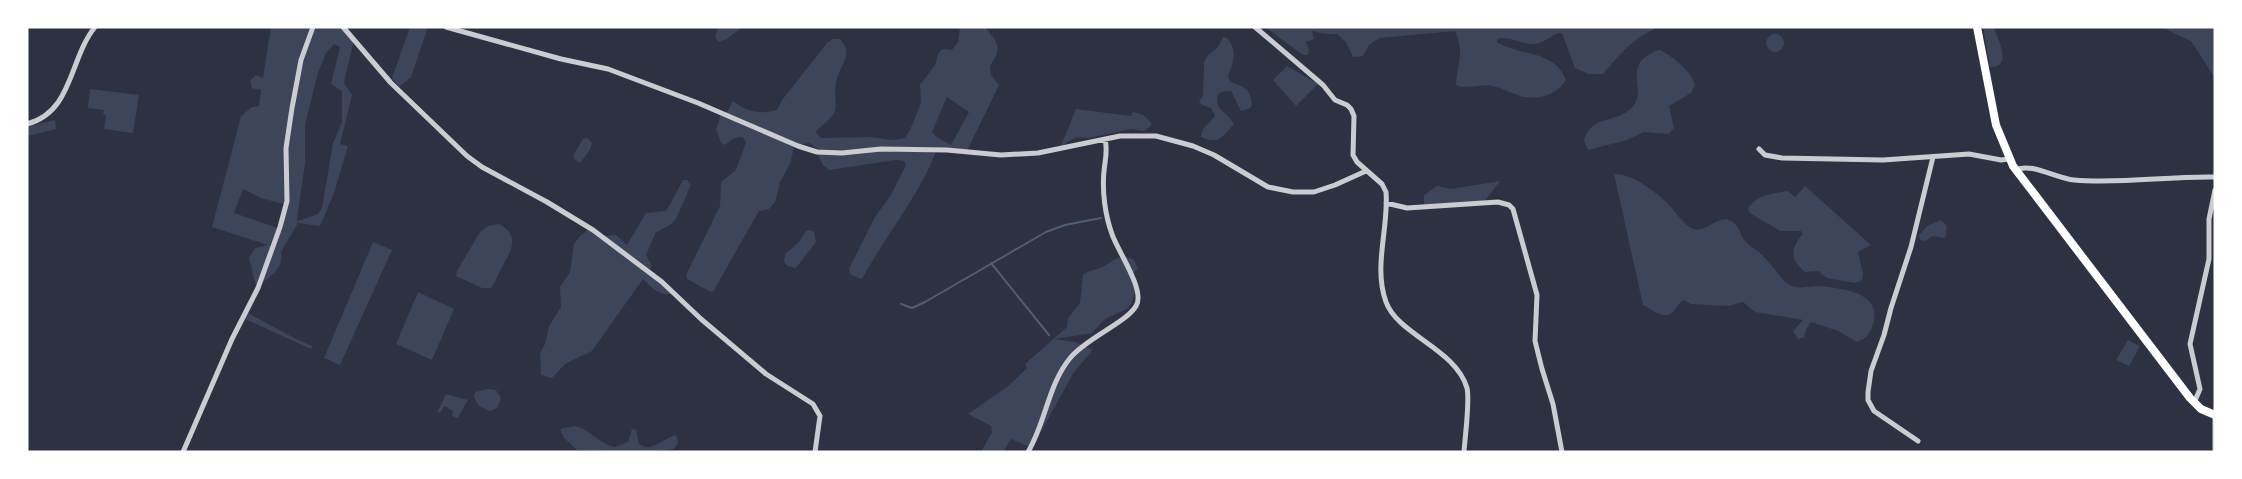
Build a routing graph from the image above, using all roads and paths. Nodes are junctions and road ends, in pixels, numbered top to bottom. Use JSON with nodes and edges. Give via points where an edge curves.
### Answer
{"nodes":[{"id":1,"x":95,"y":27,"type":"edge"},
{"id":2,"x":313,"y":27,"type":"edge"},
{"id":3,"x":343,"y":27,"type":"edge"},
{"id":4,"x":446,"y":27,"type":"edge"},
{"id":5,"x":1255,"y":27,"type":"edge"},
{"id":6,"x":1977,"y":27,"type":"edge"},
{"id":7,"x":27,"y":124,"type":"edge"},
{"id":8,"x":1106,"y":139,"type":"junction"},
{"id":9,"x":1759,"y":149,"type":"dead end"},
{"id":10,"x":1933,"y":157,"type":"junction"},
{"id":11,"x":2009,"y":159,"type":"junction"},
{"id":12,"x":1366,"y":171,"type":"junction"},
{"id":13,"x":2016,"y":171,"type":"junction"},
{"id":14,"x":2215,"y":177,"type":"edge"},
{"id":15,"x":2215,"y":190,"type":"edge"},
{"id":16,"x":1386,"y":203,"type":"junction"},
{"id":17,"x":2194,"y":403,"type":"junction"},
{"id":18,"x":2215,"y":415,"type":"edge"},
{"id":19,"x":1918,"y":441,"type":"dead end"},
{"id":20,"x":183,"y":452,"type":"edge"},
{"id":21,"x":815,"y":452,"type":"edge"},
{"id":22,"x":1028,"y":452,"type":"edge"},
{"id":23,"x":1464,"y":452,"type":"edge"},
{"id":24,"x":1562,"y":452,"type":"edge"},
{"id":25,"x":2215,"y":452,"type":"edge"}],
"edges":[{"from":1,"to":7,"type":"street","via":[[57,104],[44,118]]},
{"from":2,"to":20,"type":"street","via":[[301,60],[292,108],[286,148],[287,201],[280,227],[258,288]]},
{"from":3,"to":21,"type":"street","via":[[391,83],[467,156],[593,230],[662,282],[766,374],[813,404],[820,416]]},
{"from":4,"to":8,"type":"street","via":[[608,69],[817,152],[947,150],[1001,155],[1038,153]]},
{"from":5,"to":12,"type":"street","via":[[1335,100],[1351,109],[1353,154]]},
{"from":6,"to":11,"type":"main road","via":[[1996,125]]},
{"from":8,"to":12,"type":"street","via":[[1156,136],[1193,146],[1268,186],[1293,192],[1314,192]]},
{"from":8,"to":22,"type":"street","via":[[1104,189],[1108,217],[1136,289],[1137,306],[1069,359],[1054,385]]},
{"from":9,"to":10,"type":"street","via":[[1768,157],[1782,158]]},
{"from":10,"to":11,"type":"street","via":[[1969,154]]},
{"from":10,"to":19,"type":"street","via":[[1868,392],[1874,411]]},
{"from":11,"to":13,"type":"main road"},
{"from":12,"to":16,"type":"street","via":[[1384,186]]},
{"from":13,"to":14,"type":"street","via":[[2028,167],[2087,181]]},
{"from":13,"to":17,"type":"main road"},
{"from":15,"to":17,"type":"street","via":[[2209,219],[2209,259],[2190,344],[2200,389]]},
{"from":16,"to":23,"type":"street","via":[[1381,250],[1386,302],[1396,318],[1443,355],[1464,382]]},
{"from":16,"to":24,"type":"street","via":[[1407,208],[1497,202],[1513,209],[1537,295],[1535,341]]},
{"from":17,"to":18,"type":"main road"},
{"from":18,"to":25,"type":"street"}]}
